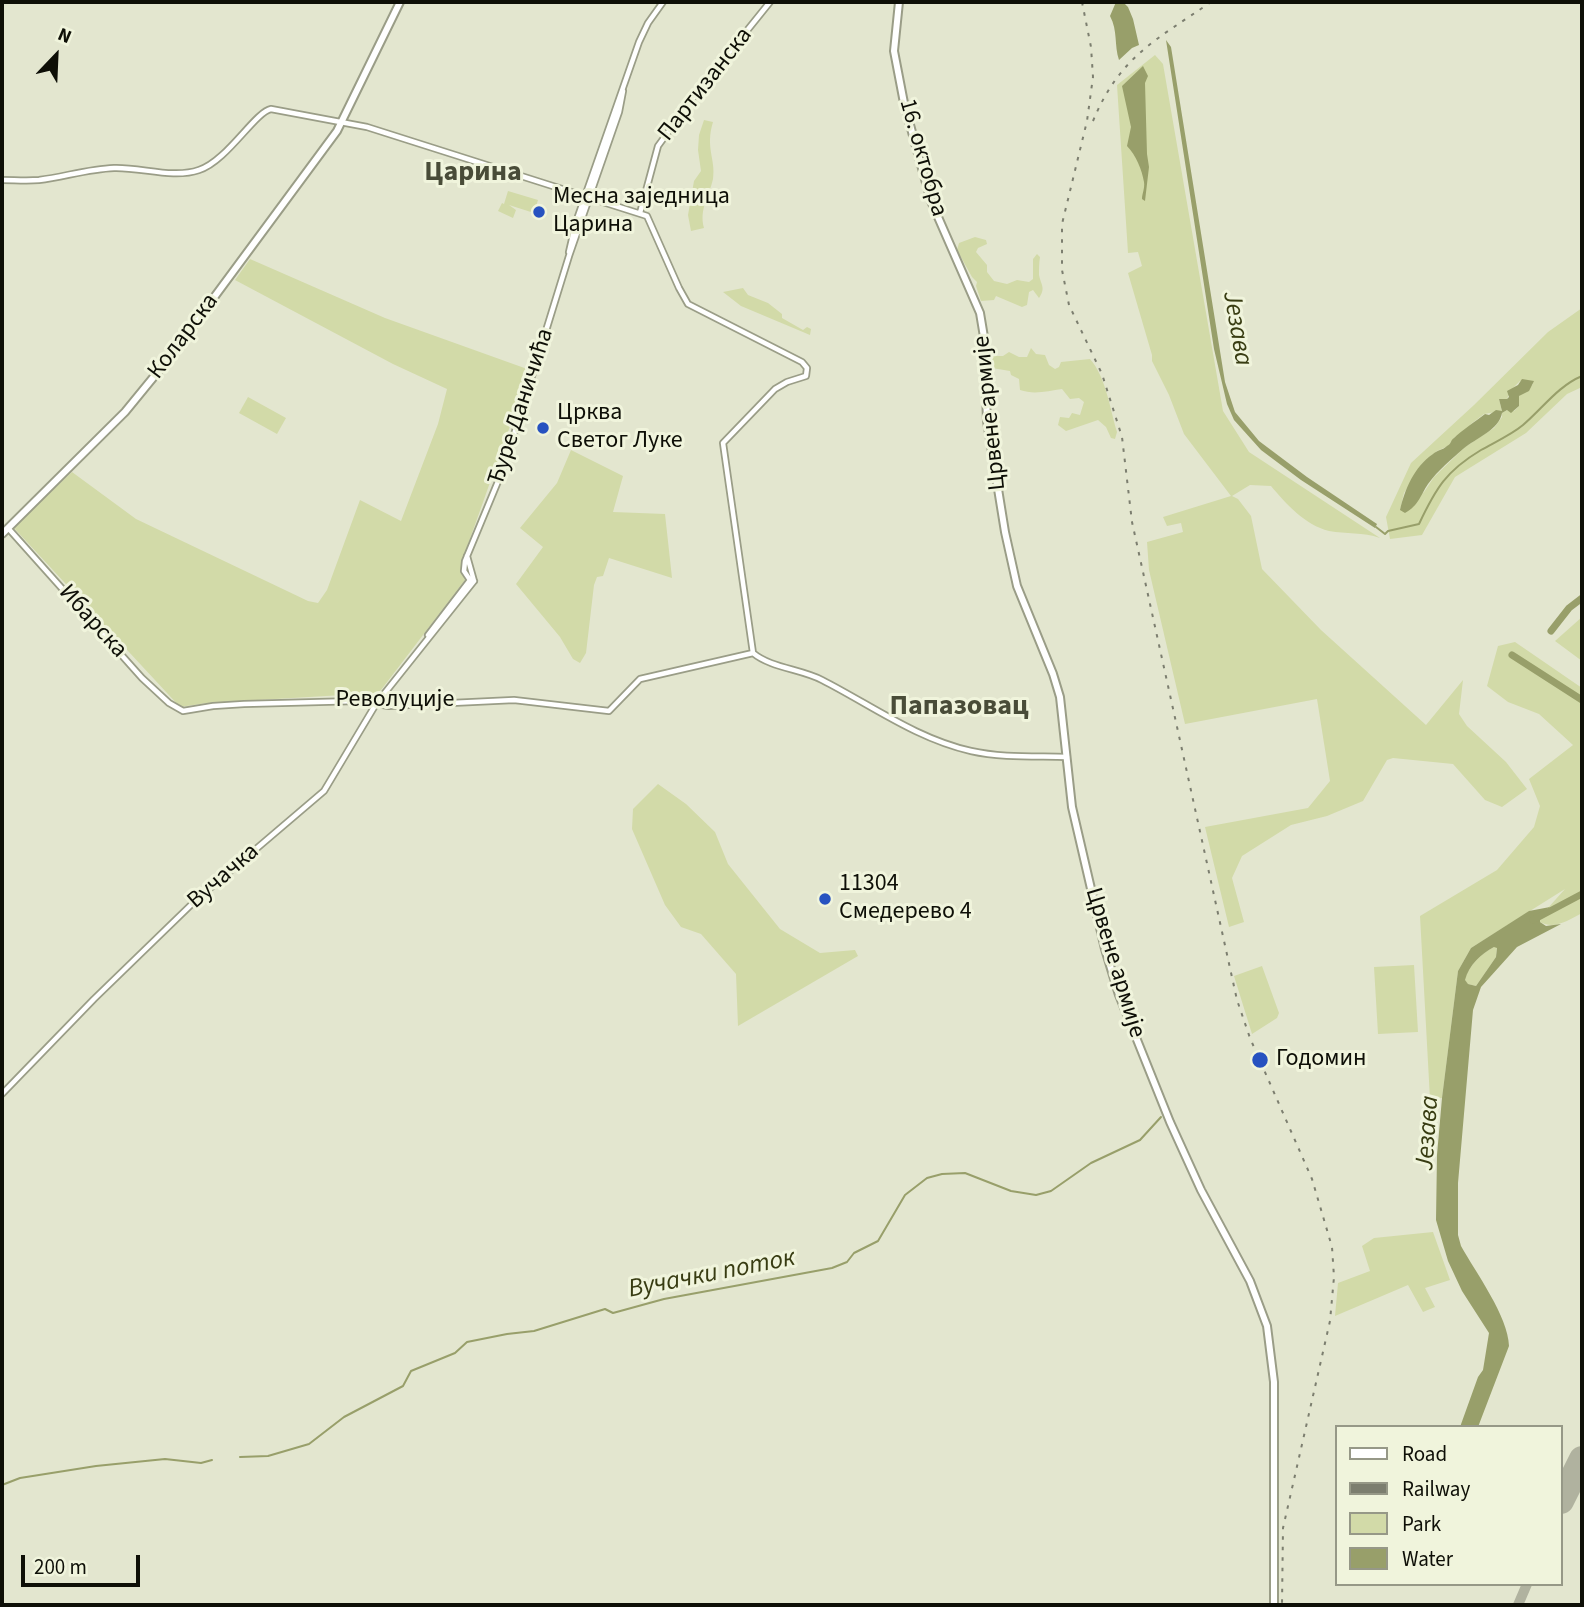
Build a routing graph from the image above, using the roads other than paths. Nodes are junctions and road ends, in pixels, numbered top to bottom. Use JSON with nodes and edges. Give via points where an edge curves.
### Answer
{"nodes":[{"id":1,"x":400,"y":2,"type":"edge"},
{"id":2,"x":663,"y":2,"type":"edge"},
{"id":3,"x":770,"y":2,"type":"edge"},
{"id":4,"x":899,"y":2,"type":"edge"},
{"id":5,"x":343,"y":121,"type":"junction"},
{"id":6,"x":2,"y":180,"type":"edge"},
{"id":7,"x":588,"y":197,"type":"junction"},
{"id":8,"x":640,"y":213,"type":"junction"},
{"id":9,"x":978,"y":307,"type":"joint"},
{"id":10,"x":8,"y":528,"type":"junction"},
{"id":11,"x":2,"y":534,"type":"edge"},
{"id":12,"x":473,"y":579,"type":"joint"},
{"id":13,"x":753,"y":653,"type":"junction"},
{"id":14,"x":376,"y":704,"type":"junction"},
{"id":15,"x":180,"y":711,"type":"joint"},
{"id":16,"x":1067,"y":757,"type":"junction"},
{"id":17,"x":2,"y":1094,"type":"edge"},
{"id":18,"x":1275,"y":1605,"type":"edge"}],
"edges":[{"from":1,"to":5,"type":"main road","name":"Коларска"},
{"from":2,"to":7,"type":"street","name":"Ђуре Даничића","via":[[644,31]]},
{"from":3,"to":8,"type":"street","name":"Партизанска","via":[[658,146]]},
{"from":4,"to":9,"type":"main road","name":"16. октобра","via":[[894,51],[911,132],[931,201]]},
{"from":5,"to":6,"type":"street","via":[[268,109],[233,146],[197,171],[115,168],[38,180]]},
{"from":5,"to":7,"type":"street"},
{"from":5,"to":10,"type":"main road","name":"Коларска","via":[[147,387]]},
{"from":7,"to":8,"type":"street"},
{"from":7,"to":12,"type":"street","name":"Ђуре Даничића","via":[[575,226],[504,467],[467,556],[464,567]]},
{"from":8,"to":13,"type":"street","via":[[649,219],[685,301],[807,368],[806,376],[775,389],[723,443]]},
{"from":9,"to":16,"type":"main road","name":"Црвене армије","via":[[989,434],[1005,531],[1019,594],[1056,682]]},
{"from":10,"to":11,"type":"main road","name":"Коларска"},
{"from":10,"to":15,"type":"street","name":"Ибарска","via":[[132,668]]},
{"from":12,"to":14,"type":"street","name":"Вучачка"},
{"from":13,"to":14,"type":"street","name":"Револуције","via":[[640,679],[609,711],[514,700]]},
{"from":13,"to":16,"type":"street","via":[[822,679],[897,721],[963,749]]},
{"from":14,"to":15,"type":"street","name":"Револуције","via":[[257,704]]},
{"from":14,"to":17,"type":"street","name":"Вучачка","via":[[324,791],[195,901]]},
{"from":16,"to":18,"type":"main road","name":"Црвене армије","via":[[1075,823],[1116,986],[1187,1159],[1250,1281],[1266,1326],[1274,1382]]}]}
